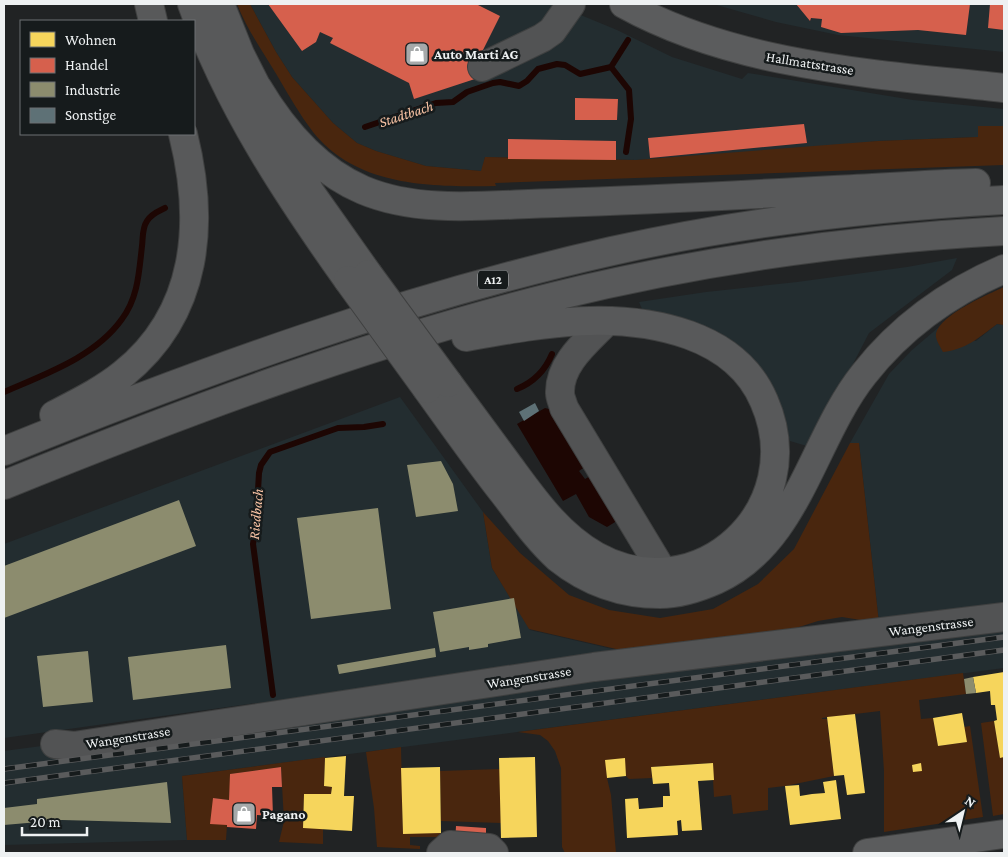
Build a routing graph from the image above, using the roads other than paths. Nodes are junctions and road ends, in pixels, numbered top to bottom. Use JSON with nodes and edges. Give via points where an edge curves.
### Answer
{"nodes":[{"id":1,"x":149,"y":4,"type":"edge"},
{"id":2,"x":192,"y":4,"type":"edge"},
{"id":3,"x":220,"y":4,"type":"edge"},
{"id":4,"x":571,"y":4,"type":"edge"},
{"id":5,"x":624,"y":4,"type":"edge"},
{"id":6,"x":153,"y":20,"type":"edge"},
{"id":7,"x":482,"y":67,"type":"dead end"},
{"id":8,"x":257,"y":87,"type":"junction"},
{"id":9,"x":1004,"y":88,"type":"edge"},
{"id":10,"x":183,"y":135,"type":"edge"},
{"id":11,"x":1004,"y":183,"type":"edge"},
{"id":12,"x":1004,"y":200,"type":"edge"},
{"id":13,"x":1004,"y":232,"type":"edge"},
{"id":14,"x":1004,"y":269,"type":"edge"},
{"id":15,"x":358,"y":277,"type":"junction"},
{"id":16,"x":607,"y":321,"type":"junction"},
{"id":17,"x":341,"y":359,"type":"junction"},
{"id":18,"x":437,"y":386,"type":"junction"},
{"id":19,"x":4,"y":442,"type":"edge"},
{"id":20,"x":4,"y":451,"type":"edge"},
{"id":21,"x":4,"y":485,"type":"edge"},
{"id":22,"x":663,"y":572,"type":"junction"},
{"id":23,"x":1004,"y":617,"type":"edge"},
{"id":24,"x":55,"y":744,"type":"dead end"},
{"id":25,"x":1004,"y":834,"type":"edge"},
{"id":26,"x":441,"y":853,"type":"edge"},
{"id":27,"x":494,"y":853,"type":"edge"},
{"id":28,"x":867,"y":853,"type":"edge"}],
"edges":[{"from":1,"to":6,"type":"highway"},
{"from":2,"to":15,"type":"highway","via":[[217,65],[262,152],[307,222]]},
{"from":3,"to":8,"type":"highway"},
{"from":4,"to":7,"type":"lane","via":[[552,31]]},
{"from":5,"to":9,"type":"main road","name":"Hallmattstrasse","via":[[696,36],[745,51],[836,68]]},
{"from":8,"to":11,"type":"highway","via":[[269,108],[296,141],[338,176],[377,195],[418,204],[581,202]]},
{"from":8,"to":15,"type":"highway"},
{"from":10,"to":19,"type":"highway","via":[[195,216],[194,247],[186,282],[173,312],[154,343],[123,374],[94,394]]},
{"from":12,"to":20,"type":"highway","number":"A12","via":[[785,220],[670,239],[547,266],[314,335]]},
{"from":13,"to":17,"type":"highway","number":"A12","via":[[846,244],[674,270],[499,311]]},
{"from":14,"to":18,"type":"highway","via":[[947,299],[920,317],[891,344],[864,374],[840,409],[787,512],[760,549],[723,577],[680,592],[646,594],[613,588],[587,577],[558,557],[529,526]]},
{"from":15,"to":18,"type":"highway","bridge":true},
{"from":16,"to":17,"type":"highway","via":[[536,325]]},
{"from":16,"to":22,"type":"lane","via":[[574,354],[563,373],[560,393],[564,408]]},
{"from":16,"to":22,"type":"highway","via":[[672,330],[706,342],[727,354],[755,383],[774,432],[776,461],[770,489],[751,525],[731,545],[710,559],[688,568]]},
{"from":17,"to":21,"type":"highway","number":"A12","via":[[149,428]]},
{"from":18,"to":22,"type":"highway","via":[[564,534],[621,568]]},
{"from":23,"to":24,"type":"lane","name":"Wangenstrasse","via":[[594,667],[74,746]]},
{"from":25,"to":28,"type":"main road"},
{"from":26,"to":27,"type":"lane","via":[[450,845],[489,848]]}]}
